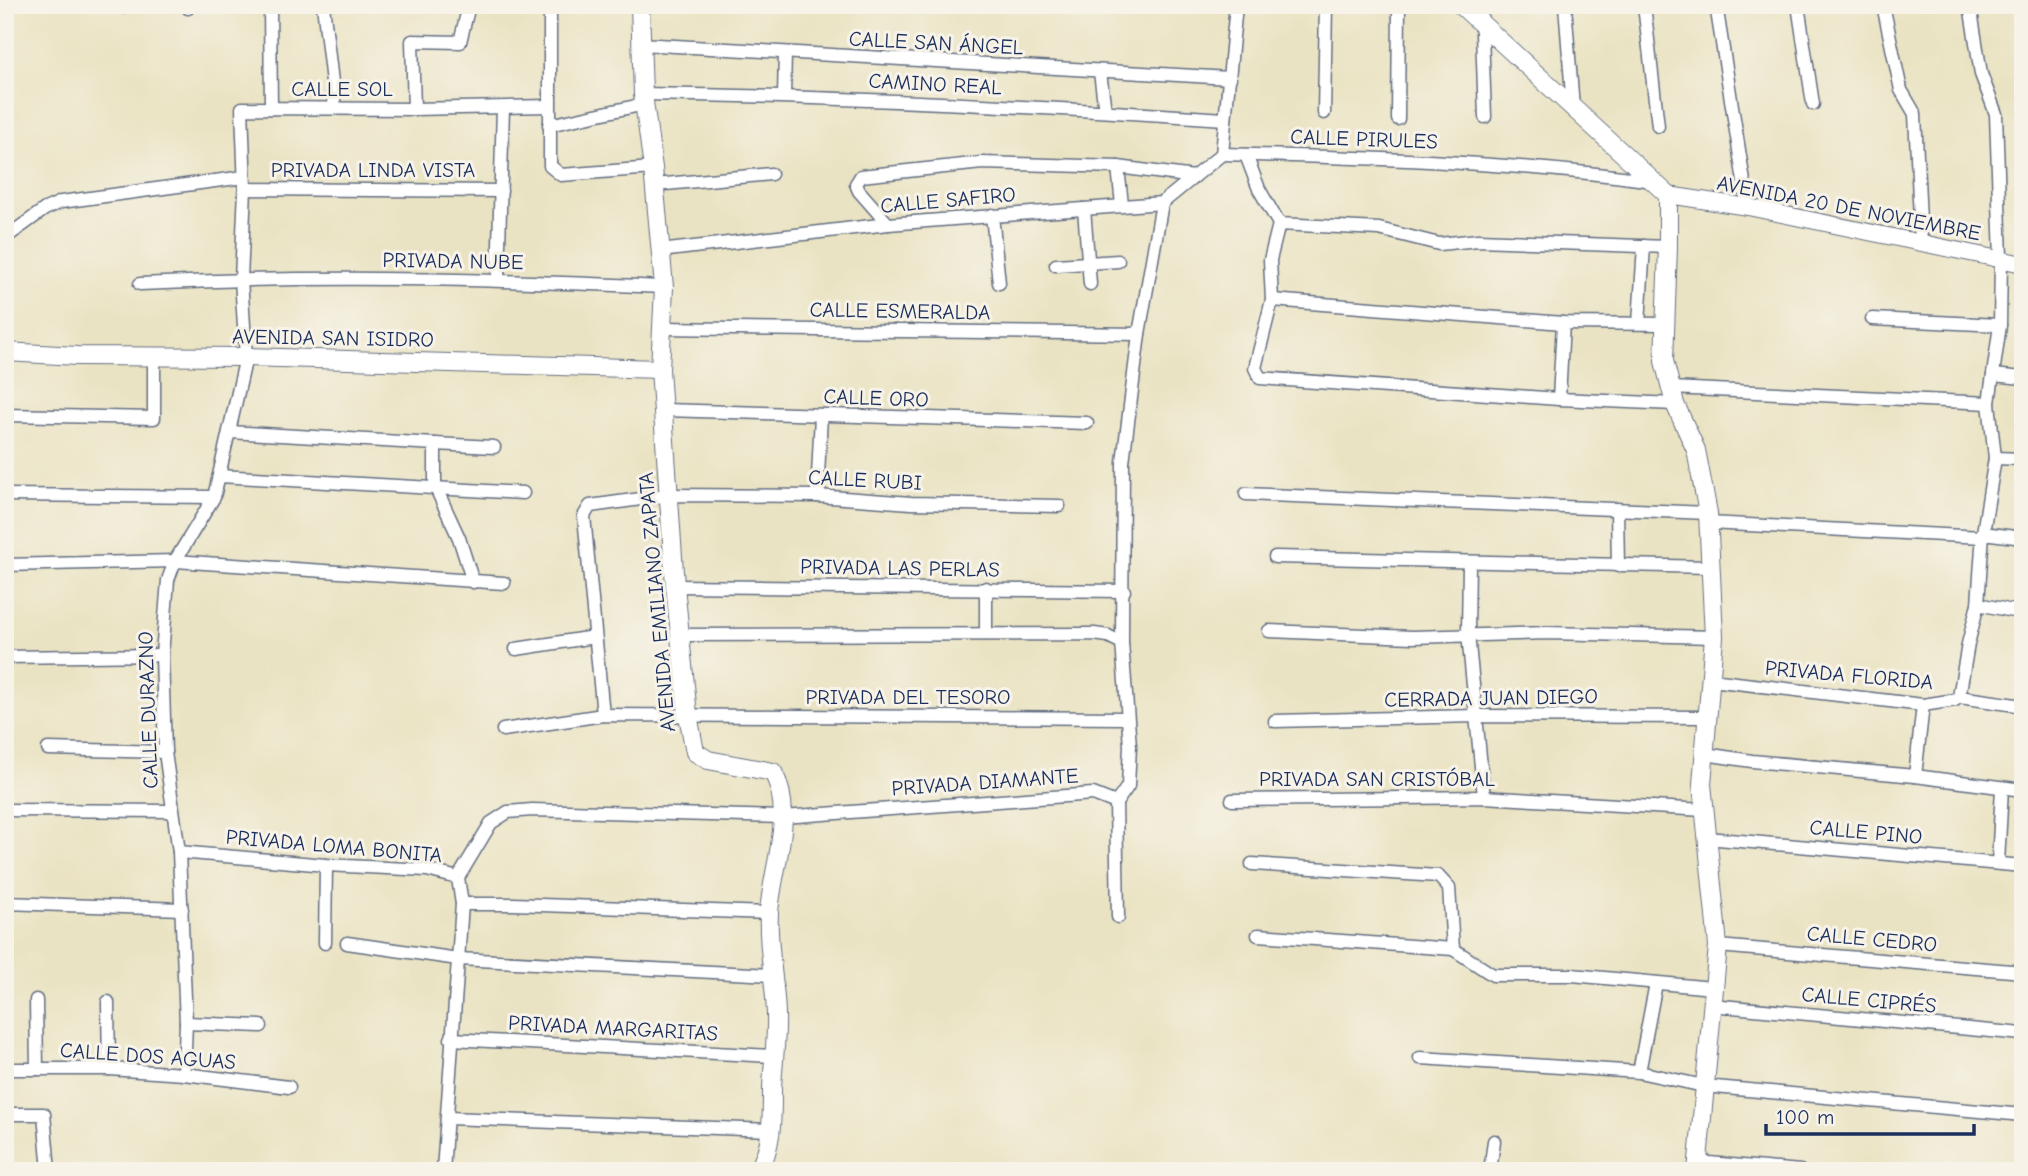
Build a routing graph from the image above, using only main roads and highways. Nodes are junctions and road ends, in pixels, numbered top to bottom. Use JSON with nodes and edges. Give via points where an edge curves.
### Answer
{"nodes":[{"id":1,"x":640,"y":5,"type":"edge"},
{"id":2,"x":1461,"y":5,"type":"edge"},
{"id":3,"x":1481,"y":14,"type":"edge"},
{"id":4,"x":5,"y":352,"type":"edge"},
{"id":5,"x":660,"y":369,"type":"junction"},
{"id":6,"x":1698,"y":1166,"type":"edge"},
{"id":7,"x":758,"y":1171,"type":"edge"}],
"edges":[{"from":1,"to":5,"type":"main road","name":"AVENIDA EMILIANO ZAPATA","via":[[644,99],[664,287]]},
{"from":2,"to":3,"type":"main road"},
{"from":3,"to":6,"type":"main road","via":[[1573,108],[1668,195],[1664,361],[1696,450],[1708,518],[1714,638],[1702,784],[1718,946]]},
{"from":4,"to":5,"type":"main road","name":"AVENIDA SAN ISIDRO"},
{"from":5,"to":7,"type":"main road","name":"AVENIDA EMILIANO ZAPATA","via":[[675,586],[695,752],[708,760],[774,772],[782,789],[783,817],[769,913],[776,1015],[771,1130]]}]}
